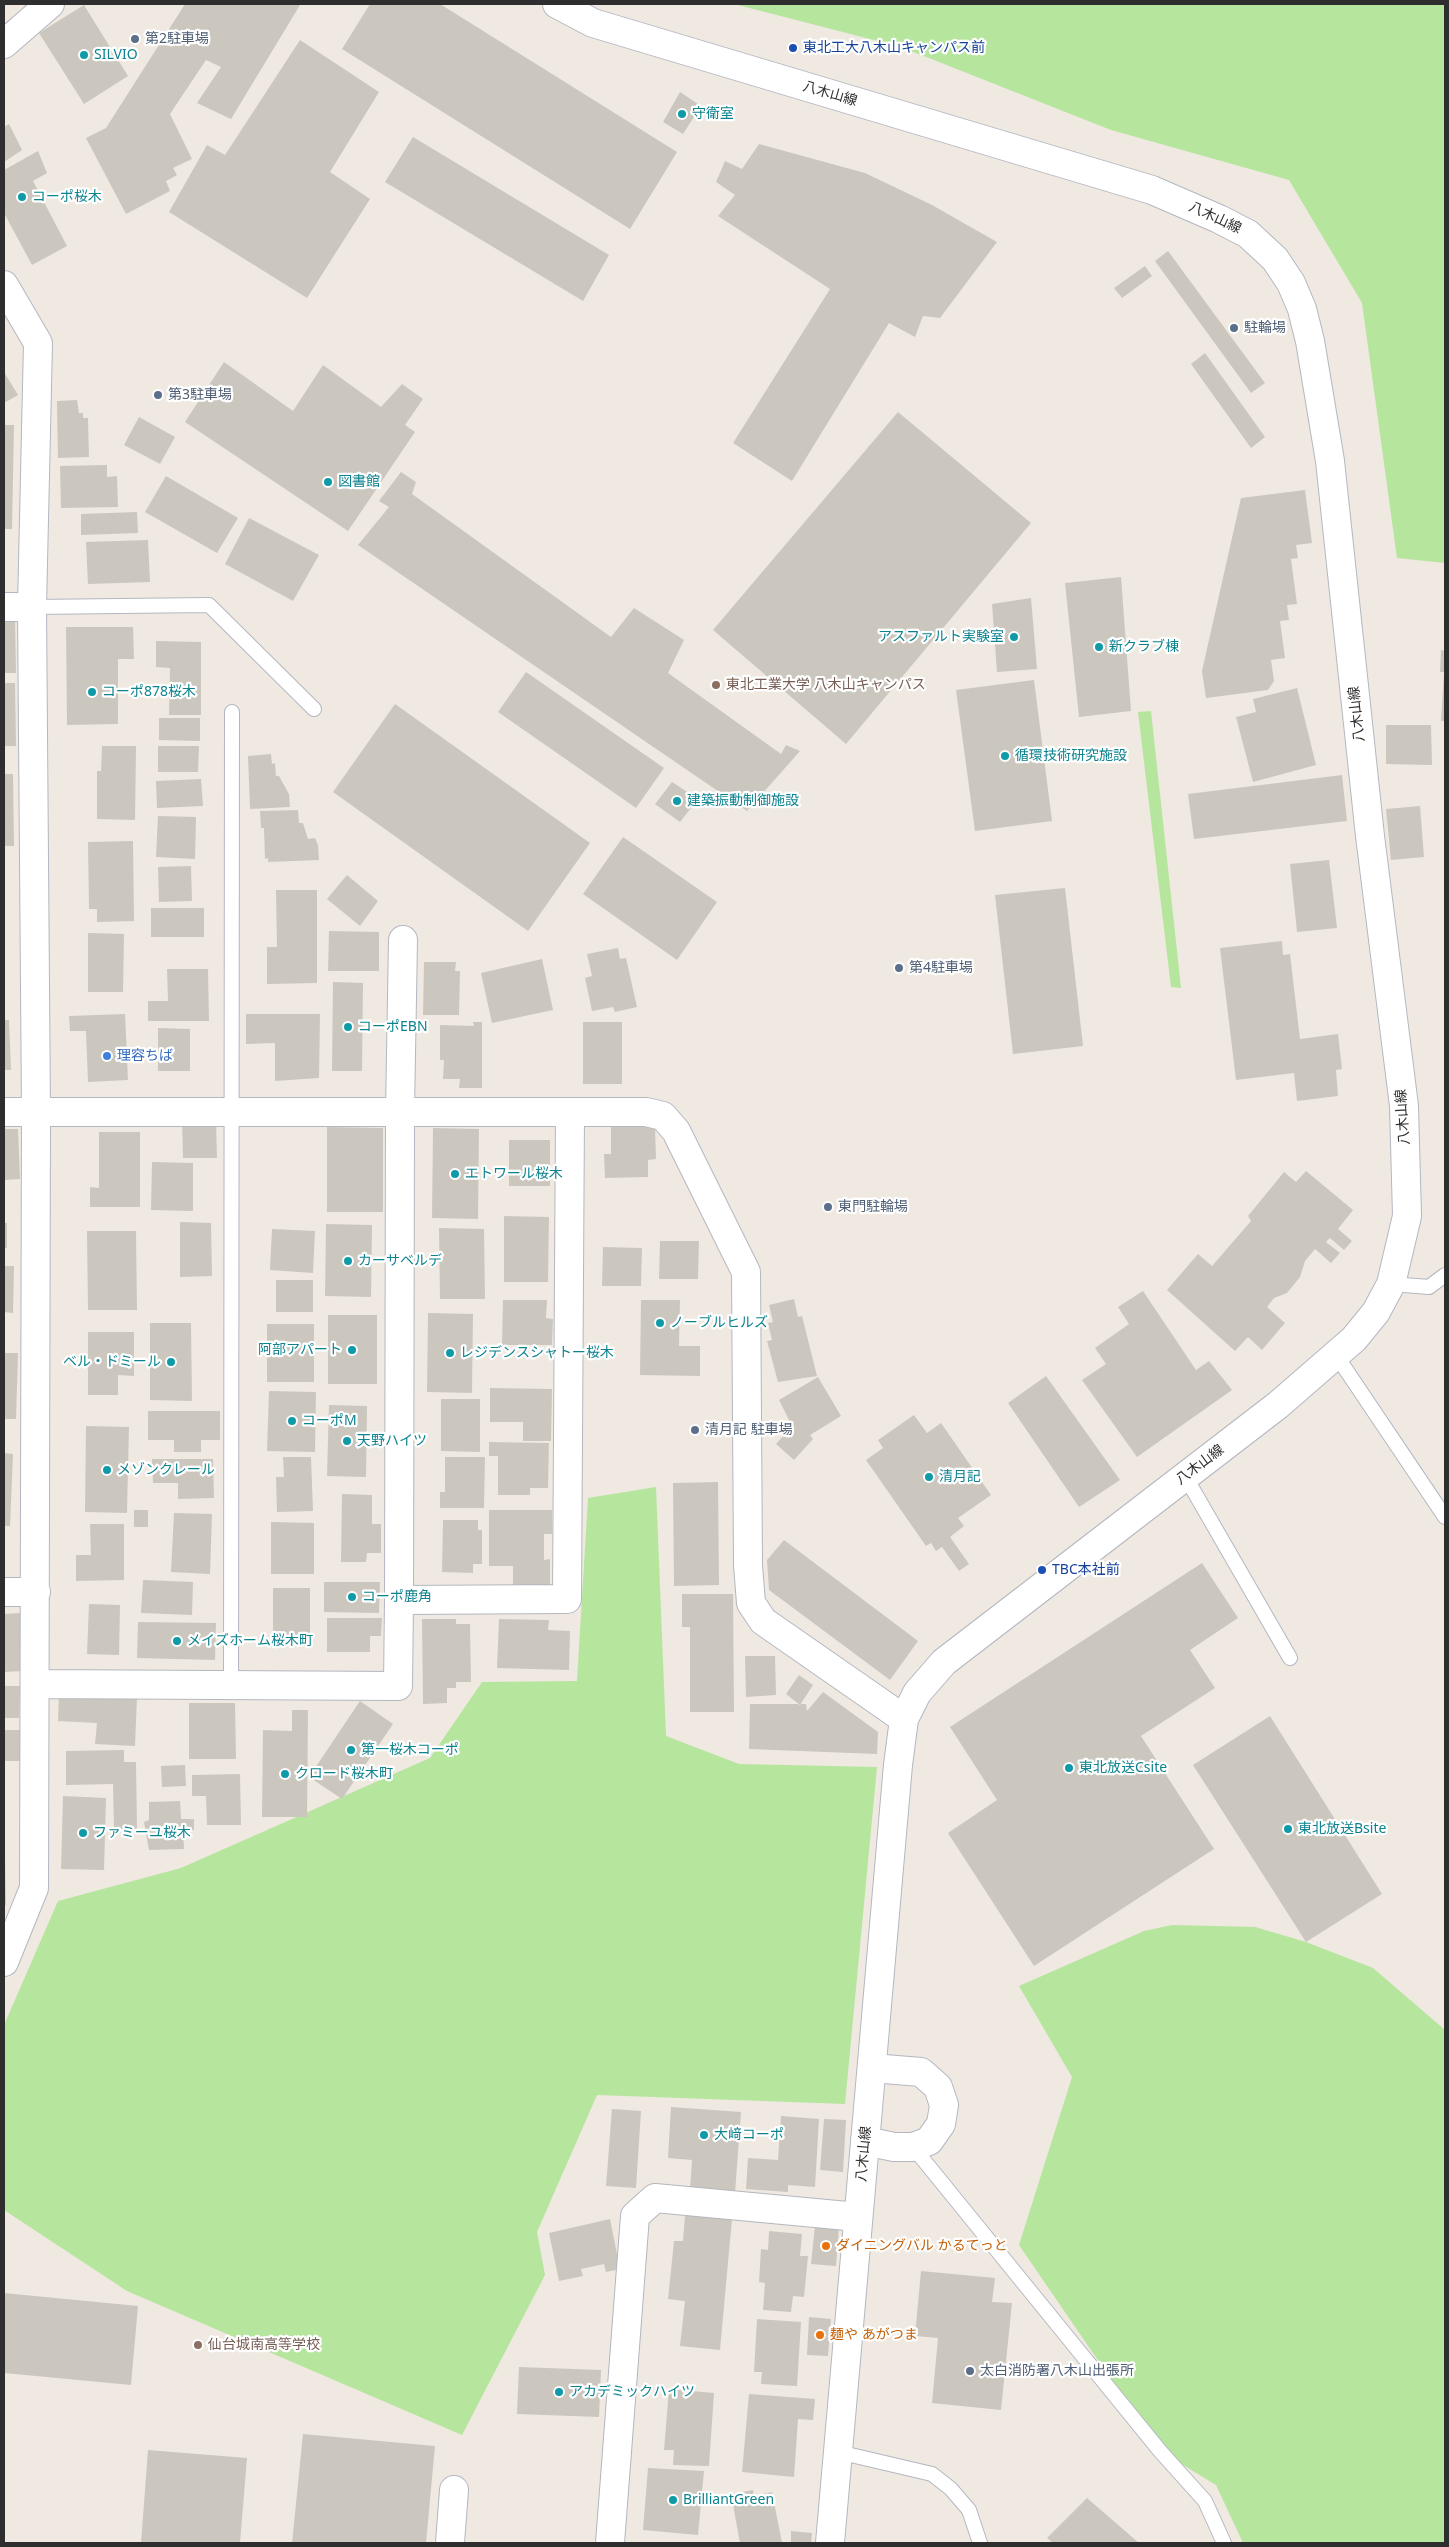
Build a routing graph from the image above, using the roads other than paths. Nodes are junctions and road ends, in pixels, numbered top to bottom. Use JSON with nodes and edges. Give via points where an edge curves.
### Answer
{"nodes":[{"id":1,"x":50,"y":4,"type":"edge"},
{"id":2,"x":557,"y":4,"type":"edge"},
{"id":3,"x":4,"y":44,"type":"edge"},
{"id":4,"x":4,"y":285,"type":"edge"},
{"id":5,"x":32,"y":607,"type":"junction"},
{"id":6,"x":4,"y":608,"type":"edge"},
{"id":7,"x":314,"y":709,"type":"dead end"},
{"id":8,"x":232,"y":712,"type":"dead end"},
{"id":9,"x":404,"y":940,"type":"dead end"},
{"id":10,"x":4,"y":1112,"type":"edge"},
{"id":11,"x":36,"y":1112,"type":"junction"},
{"id":12,"x":230,"y":1112,"type":"junction"},
{"id":13,"x":400,"y":1112,"type":"junction"},
{"id":14,"x":570,"y":1113,"type":"junction"},
{"id":15,"x":1445,"y":1275,"type":"edge"},
{"id":16,"x":1391,"y":1284,"type":"junction"},
{"id":17,"x":1336,"y":1355,"type":"junction"},
{"id":18,"x":1185,"y":1476,"type":"junction"},
{"id":19,"x":1445,"y":1517,"type":"edge"},
{"id":20,"x":4,"y":1592,"type":"edge"},
{"id":21,"x":36,"y":1592,"type":"junction"},
{"id":22,"x":399,"y":1600,"type":"junction"},
{"id":23,"x":1290,"y":1658,"type":"dead end"},
{"id":24,"x":36,"y":1684,"type":"junction"},
{"id":25,"x":231,"y":1685,"type":"junction"},
{"id":26,"x":904,"y":1719,"type":"junction"},
{"id":27,"x":4,"y":1962,"type":"edge"},
{"id":28,"x":872,"y":2068,"type":"junction"},
{"id":29,"x":865,"y":2141,"type":"junction"},
{"id":30,"x":913,"y":2148,"type":"junction"},
{"id":31,"x":858,"y":2217,"type":"junction"},
{"id":32,"x":838,"y":2452,"type":"junction"},
{"id":33,"x":454,"y":2490,"type":"dead end"},
{"id":34,"x":450,"y":2543,"type":"edge"},
{"id":35,"x":610,"y":2543,"type":"edge"},
{"id":36,"x":830,"y":2543,"type":"edge"},
{"id":37,"x":980,"y":2543,"type":"edge"},
{"id":38,"x":1224,"y":2543,"type":"edge"}],
"edges":[{"from":1,"to":3,"type":"street"},
{"from":2,"to":16,"type":"street","name":"八木山線","via":[[592,23],[1152,190],[1248,234],[1275,259],[1302,309],[1330,461],[1370,836],[1404,1106],[1407,1216]]},
{"from":4,"to":5,"type":"street","via":[[38,343]]},
{"from":5,"to":6,"type":"street"},
{"from":5,"to":7,"type":"lane","via":[[209,605]]},
{"from":5,"to":11,"type":"street"},
{"from":8,"to":12,"type":"lane"},
{"from":9,"to":13,"type":"street"},
{"from":10,"to":11,"type":"street"},
{"from":11,"to":12,"type":"street"},
{"from":11,"to":21,"type":"street"},
{"from":12,"to":13,"type":"street"},
{"from":12,"to":25,"type":"lane"},
{"from":13,"to":14,"type":"street"},
{"from":13,"to":22,"type":"street"},
{"from":14,"to":22,"type":"street","via":[[567,1599]]},
{"from":14,"to":26,"type":"street","via":[[646,1112],[663,1116],[676,1131],[746,1272],[751,1604],[763,1621]]},
{"from":15,"to":16,"type":"lane","via":[[1429,1287]]},
{"from":16,"to":17,"type":"street","name":"八木山線","via":[[1376,1312]]},
{"from":17,"to":18,"type":"street","name":"八木山線","via":[[1278,1405]]},
{"from":17,"to":19,"type":"lane"},
{"from":18,"to":23,"type":"lane"},
{"from":18,"to":26,"type":"street","name":"八木山線","via":[[944,1662],[917,1693]]},
{"from":20,"to":21,"type":"street"},
{"from":21,"to":24,"type":"street"},
{"from":22,"to":25,"type":"street","via":[[398,1686]]},
{"from":24,"to":25,"type":"street"},
{"from":24,"to":27,"type":"street","via":[[34,1888]]},
{"from":26,"to":28,"type":"street","name":"八木山線"},
{"from":28,"to":29,"type":"street","name":"八木山線"},
{"from":28,"to":30,"type":"street","via":[[921,2072],[938,2087],[944,2105],[941,2124],[929,2141]]},
{"from":29,"to":30,"type":"street"},
{"from":29,"to":31,"type":"street","name":"八木山線"},
{"from":30,"to":38,"type":"lane","via":[[1160,2451],[1205,2501]]},
{"from":31,"to":32,"type":"street","name":"八木山線"},
{"from":31,"to":35,"type":"street","via":[[655,2198],[635,2216]]},
{"from":32,"to":36,"type":"street","name":"八木山線"},
{"from":32,"to":37,"type":"lane","via":[[932,2474],[969,2510]]},
{"from":33,"to":34,"type":"street"}]}
